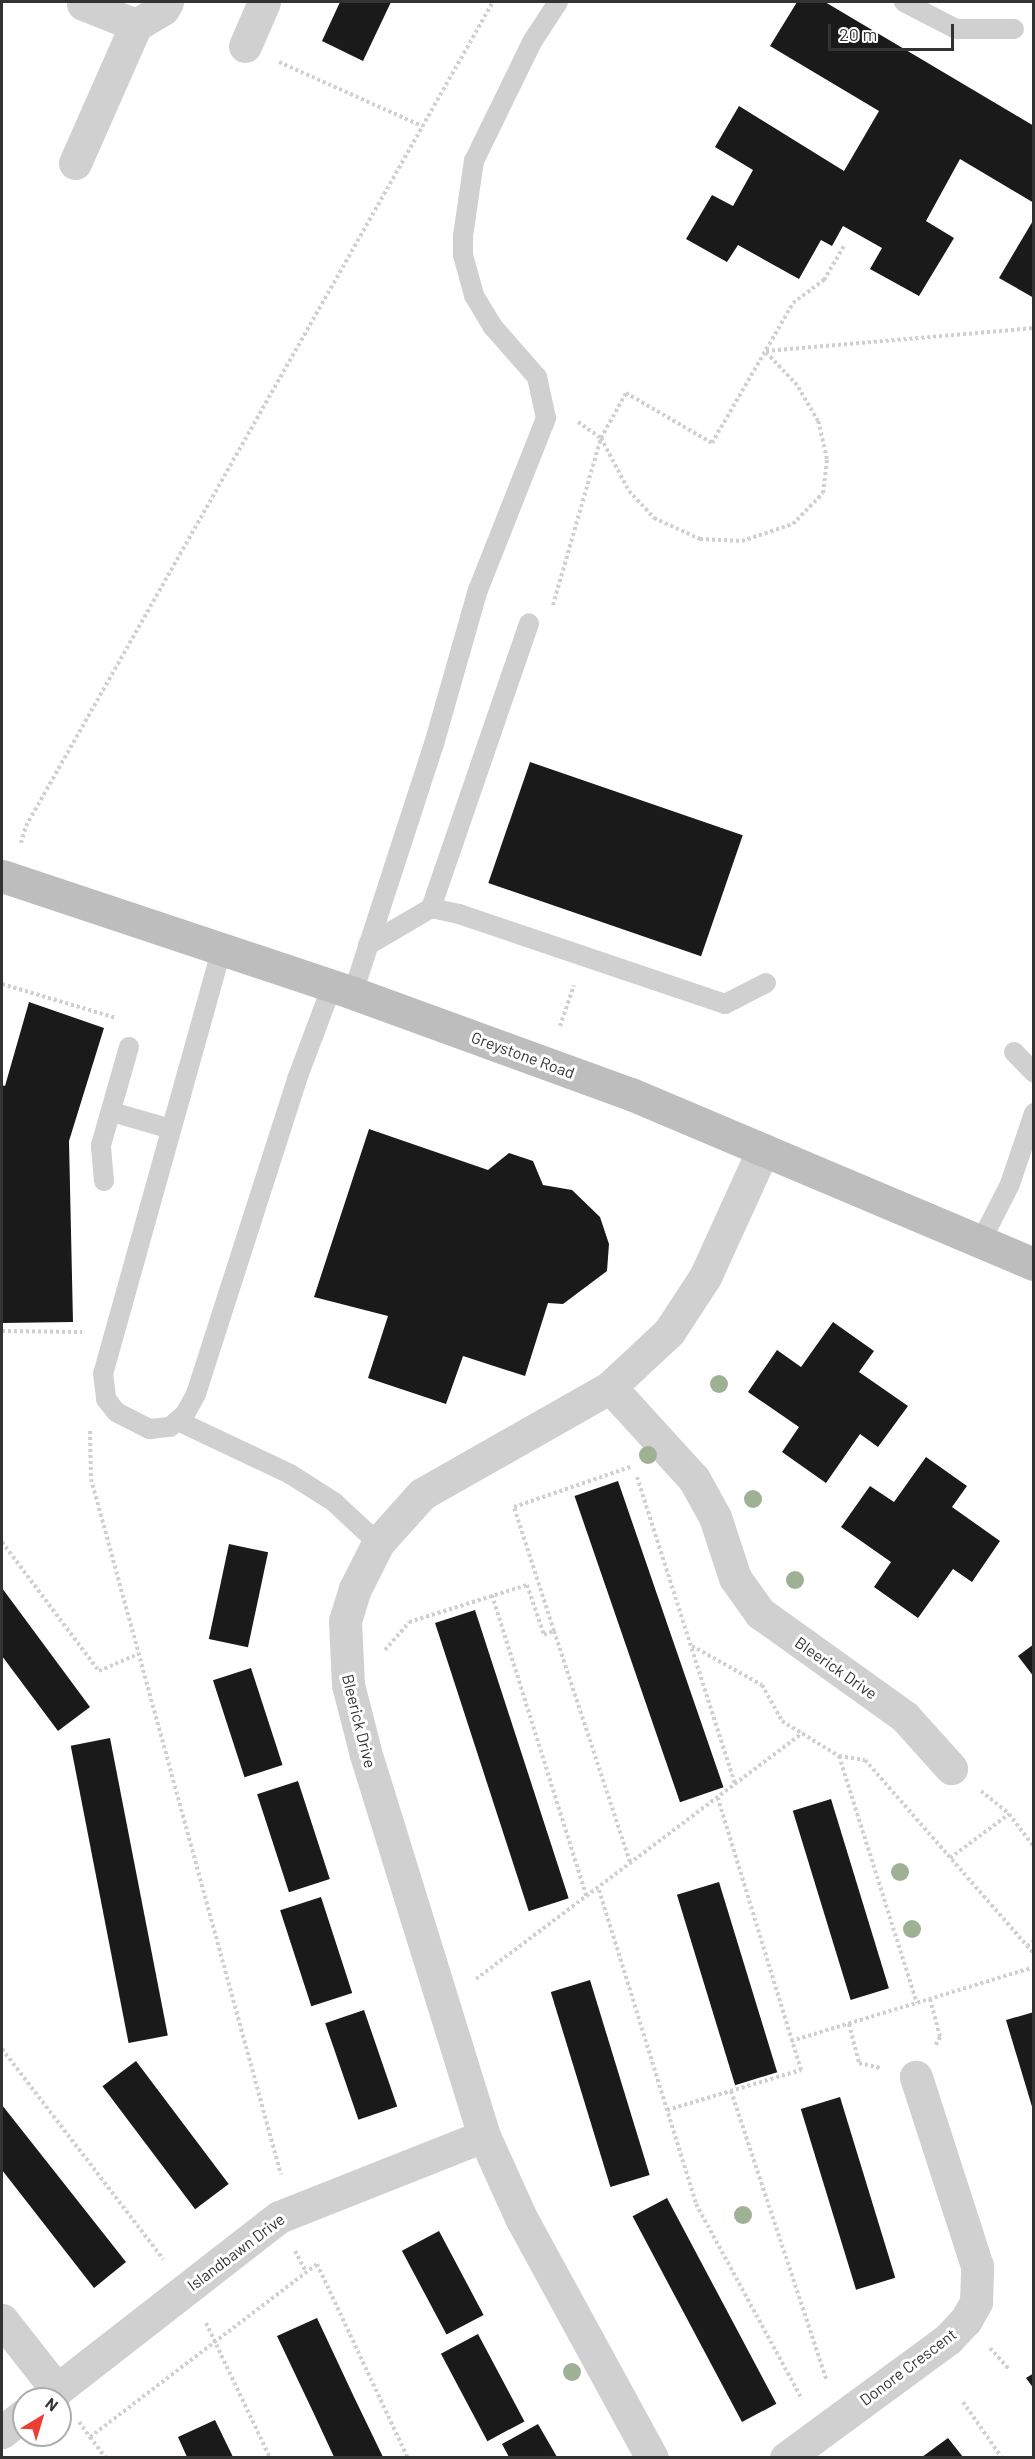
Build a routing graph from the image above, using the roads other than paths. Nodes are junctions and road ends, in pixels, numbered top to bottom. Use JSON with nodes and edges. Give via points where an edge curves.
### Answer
{"nodes":[{"id":1,"x":167,"y":2,"type":"edge"},
{"id":2,"x":264,"y":2,"type":"edge"},
{"id":3,"x":558,"y":2,"type":"edge"},
{"id":4,"x":904,"y":2,"type":"edge"},
{"id":5,"x":83,"y":4,"type":"dead end"},
{"id":6,"x":136,"y":26,"type":"junction"},
{"id":7,"x":1014,"y":29,"type":"dead end"},
{"id":8,"x":245,"y":46,"type":"road end"},
{"id":9,"x":75,"y":164,"type":"dead end"},
{"id":10,"x":529,"y":622,"type":"dead end"},
{"id":11,"x":7,"y":877,"type":"edge"},
{"id":12,"x":431,"y":908,"type":"junction"},
{"id":13,"x":368,"y":945,"type":"junction"},
{"id":14,"x":222,"y":948,"type":"junction"},
{"id":15,"x":766,"y":983,"type":"dead end"},
{"id":16,"x":342,"y":990,"type":"junction"},
{"id":17,"x":129,"y":1047,"type":"dead end"},
{"id":18,"x":1014,"y":1052,"type":"dead end"},
{"id":19,"x":1034,"y":1073,"type":"edge"},
{"id":20,"x":112,"y":1112,"type":"junction"},
{"id":21,"x":1034,"y":1113,"type":"edge"},
{"id":22,"x":171,"y":1129,"type":"junction"},
{"id":23,"x":763,"y":1150,"type":"junction"},
{"id":24,"x":104,"y":1181,"type":"dead end"},
{"id":25,"x":981,"y":1241,"type":"junction"},
{"id":26,"x":1034,"y":1263,"type":"edge"},
{"id":27,"x":610,"y":1388,"type":"junction"},
{"id":28,"x":178,"y":1421,"type":"junction"},
{"id":29,"x":378,"y":1543,"type":"junction"},
{"id":30,"x":951,"y":1768,"type":"road end"},
{"id":31,"x":916,"y":2077,"type":"road end"},
{"id":32,"x":484,"y":2136,"type":"junction"},
{"id":33,"x":2,"y":2320,"type":"edge"},
{"id":34,"x":46,"y":2387,"type":"edge"},
{"id":35,"x":61,"y":2387,"type":"edge"},
{"id":36,"x":652,"y":2457,"type":"edge"},
{"id":37,"x":786,"y":2457,"type":"edge"}],
"edges":[{"from":1,"to":6,"type":"street","via":[[164,9]]},
{"from":2,"to":8,"type":"street"},
{"from":3,"to":13,"type":"lane","via":[[532,42],[474,161],[463,236],[463,255],[474,295],[493,327],[537,377],[546,418],[478,590],[434,744]]},
{"from":4,"to":7,"type":"lane","via":[[956,29]]},
{"from":5,"to":6,"type":"street"},
{"from":6,"to":9,"type":"street"},
{"from":10,"to":12,"type":"lane"},
{"from":11,"to":14,"type":"main road","name":"Greystone Road"},
{"from":12,"to":13,"type":"lane"},
{"from":12,"to":15,"type":"lane","via":[[725,1004]]},
{"from":13,"to":16,"type":"lane"},
{"from":14,"to":16,"type":"main road","name":"Greystone Road"},
{"from":14,"to":22,"type":"lane"},
{"from":16,"to":23,"type":"main road","name":"Greystone Road","via":[[546,1064]]},
{"from":16,"to":28,"type":"lane","via":[[293,1089],[202,1378]]},
{"from":17,"to":20,"type":"lane"},
{"from":18,"to":19,"type":"lane"},
{"from":20,"to":22,"type":"lane"},
{"from":20,"to":24,"type":"lane","via":[[101,1145]]},
{"from":21,"to":25,"type":"lane","via":[[1010,1184]]},
{"from":22,"to":28,"type":"lane","via":[[113,1332],[103,1384],[106,1400],[133,1423],[162,1429]]},
{"from":23,"to":25,"type":"main road","name":"Greystone Road"},
{"from":23,"to":27,"type":"street","name":"Bleerick Drive","via":[[685,1311],[652,1352]]},
{"from":25,"to":26,"type":"main road","name":"Greystone Road"},
{"from":27,"to":29,"type":"street","name":"Bleerick Drive","via":[[422,1494]]},
{"from":27,"to":30,"type":"street","name":"Bleerick Drive","via":[[694,1479],[715,1517],[735,1578],[760,1613],[905,1717]]},
{"from":28,"to":29,"type":"lane","via":[[290,1474],[334,1503]]},
{"from":29,"to":32,"type":"street","name":"Bleerick Drive","via":[[345,1621],[348,1685]]},
{"from":31,"to":37,"type":"street","name":"Donore Crescent","via":[[974,2256],[978,2292],[966,2320],[952,2335]]},
{"from":32,"to":35,"type":"street","name":"Islandbawn Drive","via":[[292,2211]]},
{"from":32,"to":36,"type":"street","via":[[522,2220]]},
{"from":33,"to":34,"type":"street"}]}
